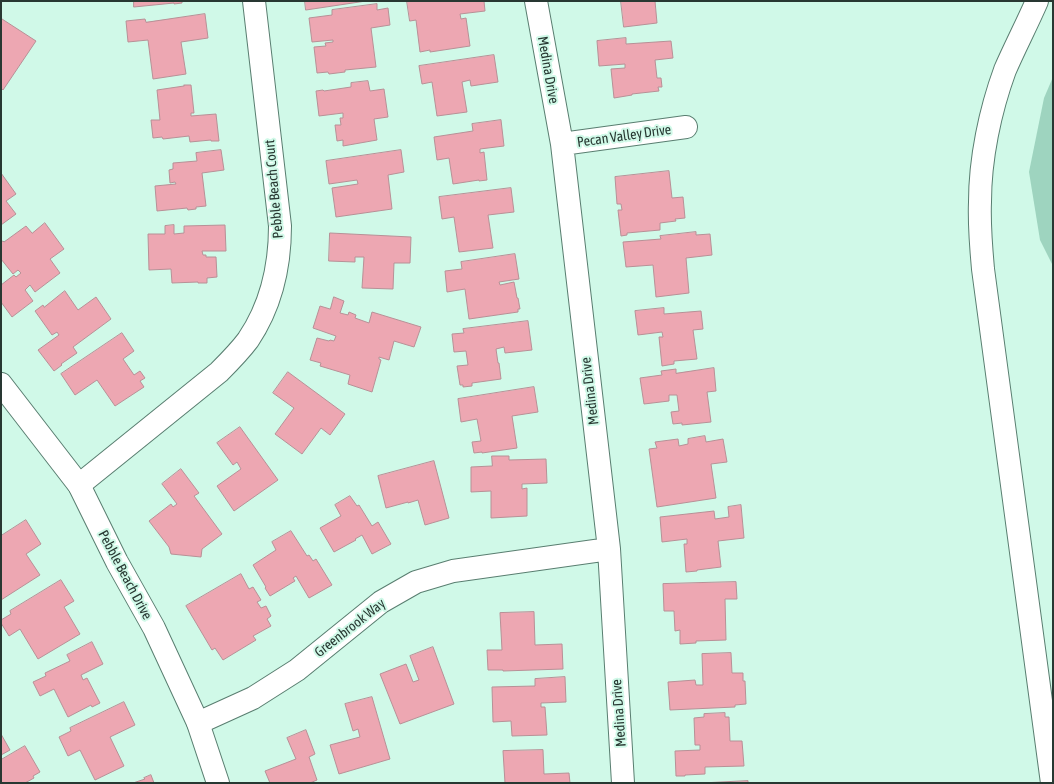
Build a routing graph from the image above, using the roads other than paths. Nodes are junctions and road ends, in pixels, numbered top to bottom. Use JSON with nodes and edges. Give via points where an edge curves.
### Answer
{"nodes":[{"id":1,"x":254,"y":1,"type":"edge"},
{"id":2,"x":536,"y":1,"type":"edge"},
{"id":3,"x":1037,"y":1,"type":"edge"},
{"id":4,"x":686,"y":127,"type":"dead end"},
{"id":5,"x":562,"y":144,"type":"junction"},
{"id":6,"x":1,"y":384,"type":"edge"},
{"id":7,"x":79,"y":485,"type":"junction"},
{"id":8,"x":609,"y":549,"type":"junction"},
{"id":9,"x":198,"y":723,"type":"junction"},
{"id":10,"x":218,"y":783,"type":"edge"},
{"id":11,"x":623,"y":783,"type":"edge"},
{"id":12,"x":1052,"y":783,"type":"edge"}],
"edges":[{"from":1,"to":7,"type":"street","name":"Pebble Beach Court","via":[[280,226],[278,263],[268,301],[248,340],[219,372]]},
{"from":2,"to":5,"type":"street","name":"Medina Drive"},
{"from":3,"to":12,"type":"street","via":[[1017,42],[995,102],[982,166],[980,235]]},
{"from":4,"to":5,"type":"street","name":"Pecan Valley Drive"},
{"from":5,"to":8,"type":"street","name":"Medina Drive"},
{"from":6,"to":7,"type":"street","name":"Pebble Beach Drive"},
{"from":7,"to":9,"type":"street","name":"Pebble Beach Drive","via":[[154,628]]},
{"from":8,"to":9,"type":"street","name":"Greenbrook Way","via":[[453,571],[416,582],[381,602],[297,670],[253,698]]},
{"from":8,"to":11,"type":"street","name":"Medina Drive"},
{"from":9,"to":10,"type":"street","name":"Pebble Beach Drive"}]}
